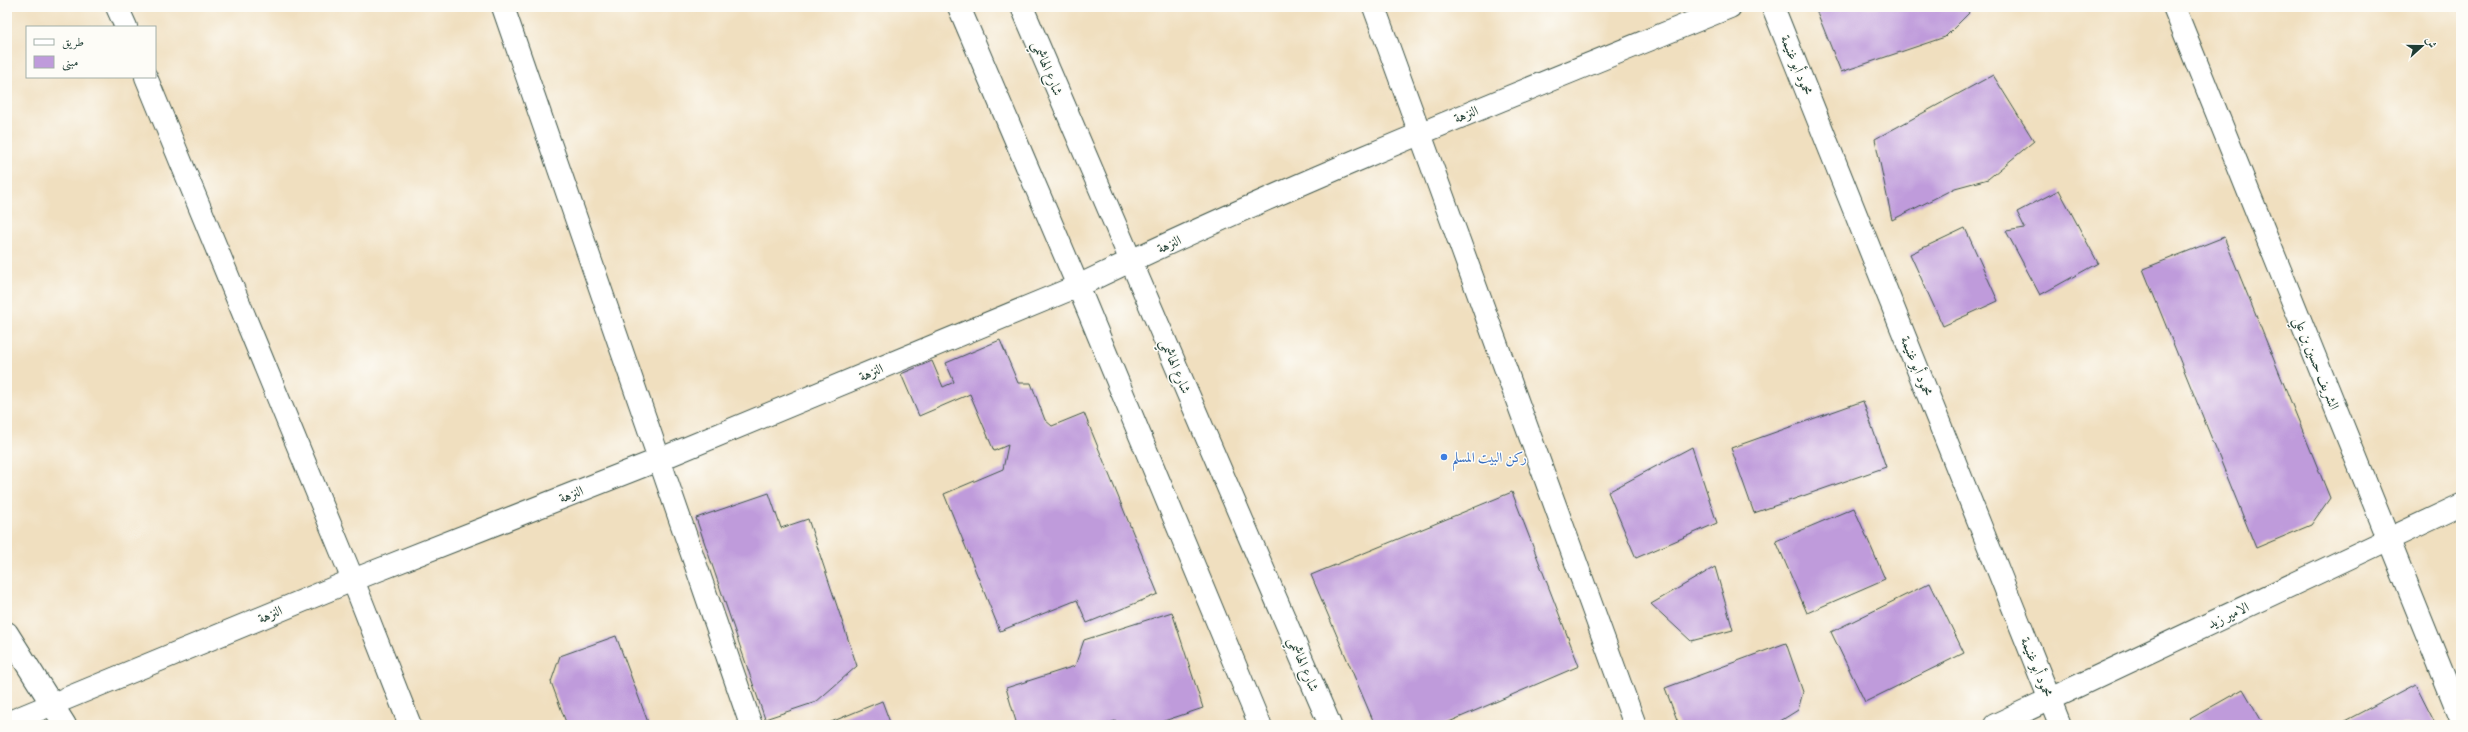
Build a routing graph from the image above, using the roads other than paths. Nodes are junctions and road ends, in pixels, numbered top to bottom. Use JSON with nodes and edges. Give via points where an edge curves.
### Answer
{"nodes":[{"id":1,"x":117,"y":7,"type":"edge"},
{"id":2,"x":503,"y":7,"type":"edge"},
{"id":3,"x":959,"y":7,"type":"edge"},
{"id":4,"x":1374,"y":7,"type":"edge"},
{"id":5,"x":1730,"y":7,"type":"edge"},
{"id":6,"x":1773,"y":7,"type":"edge"},
{"id":7,"x":2174,"y":7,"type":"edge"},
{"id":8,"x":1027,"y":9,"type":"edge"},
{"id":9,"x":126,"y":26,"type":"edge"},
{"id":10,"x":146,"y":78,"type":"edge"},
{"id":11,"x":1420,"y":133,"type":"junction"},
{"id":12,"x":1131,"y":260,"type":"junction"},
{"id":13,"x":1078,"y":286,"type":"junction"},
{"id":14,"x":658,"y":460,"type":"junction"},
{"id":15,"x":2461,"y":505,"type":"edge"},
{"id":16,"x":2388,"y":540,"type":"junction"},
{"id":17,"x":353,"y":580,"type":"junction"},
{"id":18,"x":7,"y":633,"type":"edge"},
{"id":19,"x":2050,"y":699,"type":"junction"},
{"id":20,"x":52,"y":705,"type":"junction"},
{"id":21,"x":2461,"y":719,"type":"edge"},
{"id":22,"x":7,"y":723,"type":"edge"},
{"id":23,"x":65,"y":725,"type":"edge"},
{"id":24,"x":410,"y":725,"type":"edge"},
{"id":25,"x":751,"y":725,"type":"edge"},
{"id":26,"x":1260,"y":725,"type":"edge"},
{"id":27,"x":1330,"y":725,"type":"edge"},
{"id":28,"x":1635,"y":725,"type":"edge"},
{"id":29,"x":1995,"y":725,"type":"edge"},
{"id":30,"x":2060,"y":725,"type":"edge"}],
"edges":[{"from":1,"to":9,"type":"street"},
{"from":2,"to":14,"type":"street"},
{"from":3,"to":13,"type":"street"},
{"from":4,"to":11,"type":"street"},
{"from":5,"to":11,"type":"street","name":"النزهة"},
{"from":6,"to":19,"type":"street","name":"محمود أبو غنيمة"},
{"from":7,"to":16,"type":"street","name":"الشريف حسين بن علي"},
{"from":8,"to":12,"type":"street","name":"شارع الهاشمي"},
{"from":10,"to":17,"type":"street"},
{"from":11,"to":12,"type":"street","name":"النزهة"},
{"from":11,"to":28,"type":"street"},
{"from":12,"to":13,"type":"street","name":"النزهة"},
{"from":12,"to":27,"type":"street","name":"شارع الهاشمي"},
{"from":13,"to":14,"type":"street","name":"النزهة"},
{"from":13,"to":26,"type":"street"},
{"from":14,"to":17,"type":"street","name":"النزهة"},
{"from":14,"to":25,"type":"street"},
{"from":15,"to":16,"type":"street","name":"الامير زيد"},
{"from":16,"to":19,"type":"street","name":"الامير زيد"},
{"from":16,"to":21,"type":"street","name":"الشريف حسين بن علي"},
{"from":17,"to":20,"type":"street","name":"النزهة"},
{"from":17,"to":24,"type":"street"},
{"from":18,"to":20,"type":"street"},
{"from":19,"to":29,"type":"street","name":"الامير زيد"},
{"from":19,"to":30,"type":"street","name":"محمود أبو غنيمة"},
{"from":20,"to":22,"type":"street","name":"النزهة"},
{"from":20,"to":23,"type":"street"}]}
